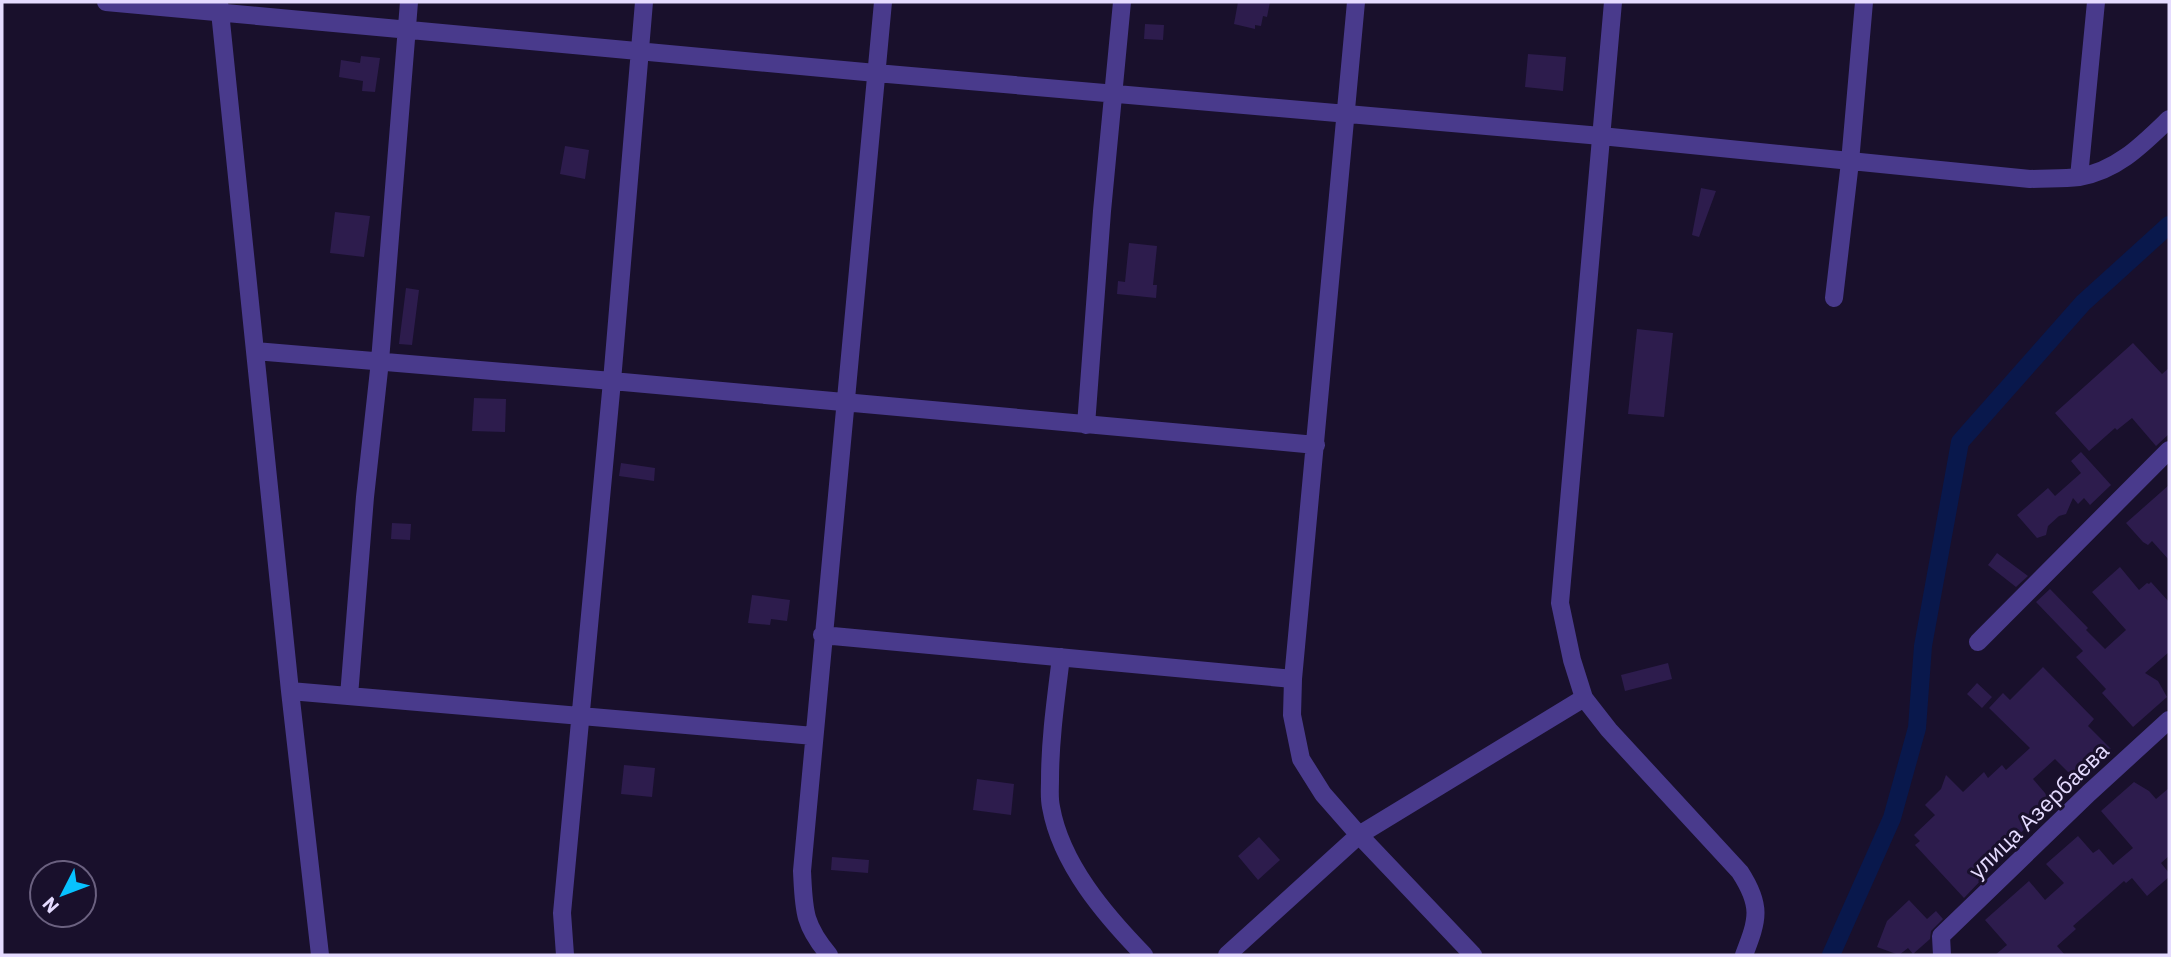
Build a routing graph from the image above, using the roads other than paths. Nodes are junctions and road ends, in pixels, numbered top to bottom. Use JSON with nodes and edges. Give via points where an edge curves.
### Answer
{"nodes":[{"id":1,"x":106,"y":2,"type":"edge"},
{"id":2,"x":408,"y":2,"type":"edge"},
{"id":3,"x":644,"y":2,"type":"edge"},
{"id":4,"x":883,"y":2,"type":"edge"},
{"id":5,"x":1122,"y":2,"type":"edge"},
{"id":6,"x":1356,"y":2,"type":"edge"},
{"id":7,"x":1613,"y":2,"type":"edge"},
{"id":8,"x":1864,"y":2,"type":"edge"},
{"id":9,"x":2096,"y":2,"type":"edge"},
{"id":10,"x":220,"y":7,"type":"edge"},
{"id":11,"x":406,"y":28,"type":"junction"},
{"id":12,"x":639,"y":51,"type":"junction"},
{"id":13,"x":876,"y":73,"type":"junction"},
{"id":14,"x":1114,"y":94,"type":"junction"},
{"id":15,"x":1345,"y":114,"type":"junction"},
{"id":16,"x":2169,"y":119,"type":"edge"},
{"id":17,"x":1601,"y":136,"type":"junction"},
{"id":18,"x":1850,"y":162,"type":"junction"},
{"id":19,"x":2079,"y":177,"type":"junction"},
{"id":20,"x":1834,"y":298,"type":"dead end"},
{"id":21,"x":255,"y":351,"type":"junction"},
{"id":22,"x":380,"y":361,"type":"junction"},
{"id":23,"x":612,"y":381,"type":"junction"},
{"id":24,"x":845,"y":403,"type":"junction"},
{"id":25,"x":1086,"y":425,"type":"junction"},
{"id":26,"x":1316,"y":445,"type":"junction"},
{"id":27,"x":2169,"y":450,"type":"edge"},
{"id":28,"x":822,"y":635,"type":"junction"},
{"id":29,"x":1978,"y":642,"type":"dead end"},
{"id":30,"x":1061,"y":657,"type":"junction"},
{"id":31,"x":1293,"y":679,"type":"junction"},
{"id":32,"x":290,"y":691,"type":"junction"},
{"id":33,"x":349,"y":696,"type":"junction"},
{"id":34,"x":1584,"y":698,"type":"junction"},
{"id":35,"x":580,"y":716,"type":"junction"},
{"id":36,"x":2169,"y":720,"type":"edge"},
{"id":37,"x":814,"y":736,"type":"junction"},
{"id":38,"x":1359,"y":835,"type":"junction"},
{"id":39,"x":320,"y":955,"type":"edge"},
{"id":40,"x":565,"y":955,"type":"edge"},
{"id":41,"x":830,"y":955,"type":"edge"},
{"id":42,"x":1144,"y":955,"type":"edge"},
{"id":43,"x":1227,"y":955,"type":"edge"},
{"id":44,"x":1473,"y":955,"type":"edge"},
{"id":45,"x":1744,"y":955,"type":"edge"},
{"id":46,"x":1942,"y":955,"type":"edge"}],
"edges":[{"from":1,"to":10,"type":"street"},
{"from":2,"to":11,"type":"street"},
{"from":3,"to":12,"type":"street"},
{"from":4,"to":13,"type":"street"},
{"from":5,"to":14,"type":"street"},
{"from":6,"to":15,"type":"street"},
{"from":7,"to":17,"type":"street"},
{"from":8,"to":18,"type":"street"},
{"from":9,"to":19,"type":"street"},
{"from":10,"to":11,"type":"street"},
{"from":10,"to":21,"type":"street"},
{"from":11,"to":12,"type":"street"},
{"from":11,"to":22,"type":"street"},
{"from":12,"to":13,"type":"street"},
{"from":12,"to":23,"type":"street"},
{"from":13,"to":14,"type":"street"},
{"from":13,"to":24,"type":"street"},
{"from":14,"to":15,"type":"street"},
{"from":14,"to":25,"type":"street"},
{"from":15,"to":17,"type":"street"},
{"from":15,"to":26,"type":"street"},
{"from":16,"to":19,"type":"street","via":[[2113,166]]},
{"from":17,"to":18,"type":"street"},
{"from":17,"to":34,"type":"street","via":[[1560,603]]},
{"from":18,"to":19,"type":"street","via":[[2030,179]]},
{"from":18,"to":20,"type":"street"},
{"from":21,"to":22,"type":"street"},
{"from":21,"to":32,"type":"street"},
{"from":22,"to":23,"type":"street"},
{"from":22,"to":33,"type":"street"},
{"from":23,"to":24,"type":"street"},
{"from":23,"to":35,"type":"street"},
{"from":24,"to":25,"type":"street"},
{"from":24,"to":28,"type":"street"},
{"from":25,"to":26,"type":"street"},
{"from":26,"to":31,"type":"street"},
{"from":27,"to":29,"type":"street"},
{"from":28,"to":30,"type":"street"},
{"from":28,"to":37,"type":"street"},
{"from":30,"to":31,"type":"street"},
{"from":30,"to":42,"type":"street","via":[[1050,750],[1051,806],[1060,840],[1092,894]]},
{"from":31,"to":38,"type":"street","via":[[1292,715],[1301,760]]},
{"from":32,"to":33,"type":"street"},
{"from":32,"to":39,"type":"street"},
{"from":33,"to":35,"type":"street"},
{"from":34,"to":38,"type":"street"},
{"from":34,"to":45,"type":"street","via":[[1740,872],[1754,895],[1756,917]]},
{"from":35,"to":37,"type":"street"},
{"from":35,"to":40,"type":"street","via":[[562,913]]},
{"from":36,"to":46,"type":"street","name":"улица Азербаева","via":[[1941,936]]},
{"from":37,"to":41,"type":"street","via":[[802,871],[804,913],[813,936]]},
{"from":38,"to":43,"type":"street"},
{"from":38,"to":44,"type":"street"}]}
